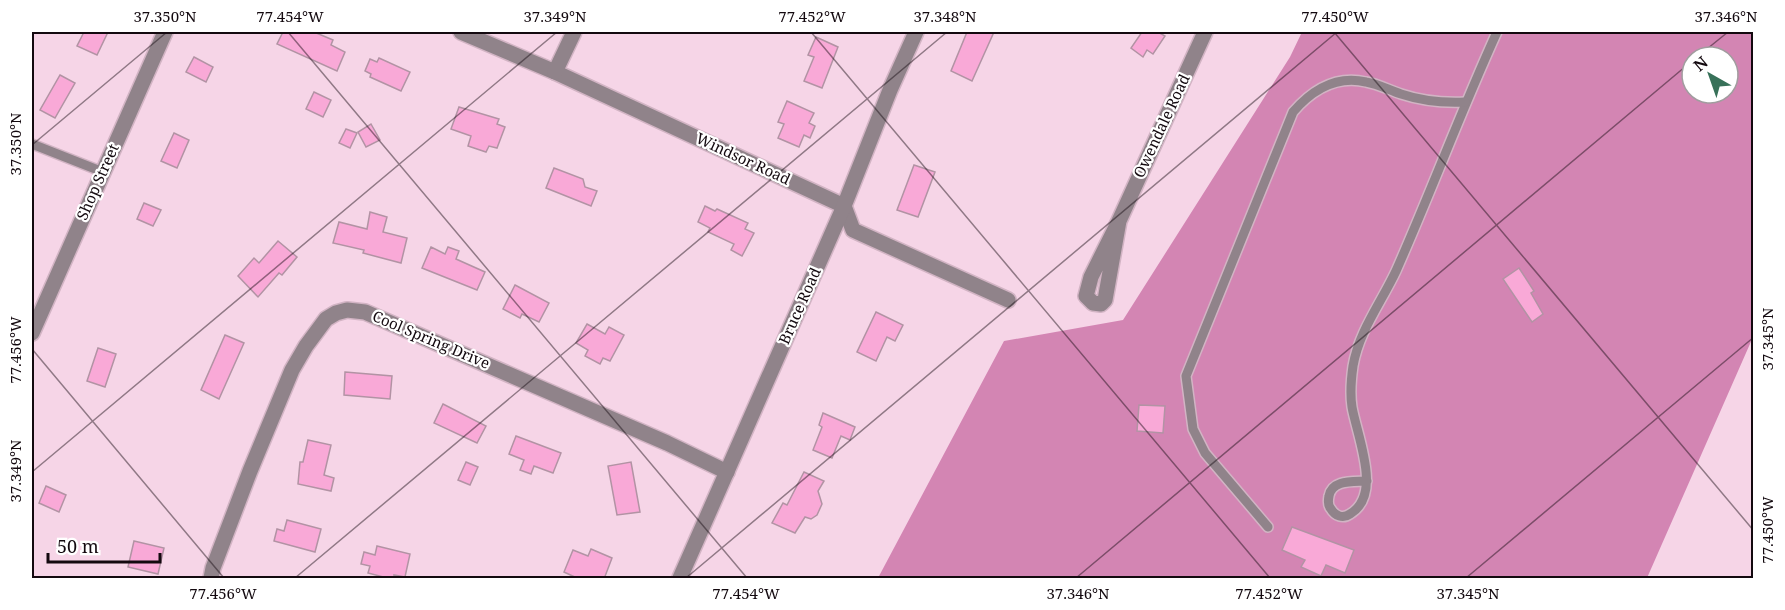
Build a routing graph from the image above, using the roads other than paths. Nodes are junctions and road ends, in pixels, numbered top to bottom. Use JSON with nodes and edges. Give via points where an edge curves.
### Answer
{"nodes":[{"id":1,"x":165,"y":32,"type":"edge"},
{"id":2,"x":461,"y":32,"type":"edge"},
{"id":3,"x":574,"y":32,"type":"edge"},
{"id":4,"x":916,"y":32,"type":"edge"},
{"id":5,"x":1205,"y":32,"type":"edge"},
{"id":6,"x":1497,"y":32,"type":"edge"},
{"id":7,"x":555,"y":72,"type":"junction"},
{"id":8,"x":1465,"y":102,"type":"junction"},
{"id":9,"x":32,"y":144,"type":"edge"},
{"id":10,"x":103,"y":171,"type":"junction"},
{"id":11,"x":844,"y":206,"type":"junction"},
{"id":12,"x":1119,"y":221,"type":"dead end"},
{"id":13,"x":1008,"y":300,"type":"dead end"},
{"id":14,"x":32,"y":333,"type":"edge"},
{"id":15,"x":728,"y":472,"type":"junction"},
{"id":16,"x":1367,"y":481,"type":"junction"},
{"id":17,"x":1268,"y":527,"type":"dead end"},
{"id":18,"x":211,"y":579,"type":"edge"},
{"id":19,"x":680,"y":579,"type":"edge"}],
"edges":[{"from":1,"to":10,"type":"street","name":"Shop Street"},
{"from":2,"to":7,"type":"street","name":"Windsor Road"},
{"from":3,"to":7,"type":"street"},
{"from":4,"to":11,"type":"street","name":"Bruce Road"},
{"from":5,"to":12,"type":"street","name":"Owendale Road"},
{"from":6,"to":8,"type":"lane"},
{"from":7,"to":11,"type":"street","name":"Windsor Road"},
{"from":8,"to":16,"type":"lane","via":[[1395,272],[1358,348],[1351,383],[1352,406]]},
{"from":8,"to":17,"type":"lane","via":[[1422,100],[1355,80],[1318,88],[1293,112],[1186,376],[1193,429],[1205,453]]},
{"from":9,"to":10,"type":"lane"},
{"from":10,"to":14,"type":"street","name":"Shop Street"},
{"from":11,"to":13,"type":"street","via":[[853,230]]},
{"from":11,"to":15,"type":"street","name":"Bruce Road"},
{"from":15,"to":18,"type":"street","name":"Cool Spring Drive","via":[[365,312],[347,310],[326,319],[292,370]]},
{"from":15,"to":19,"type":"street","name":"Bruce Road"},
{"from":16,"to":16,"type":"lane","via":[[1335,486],[1328,499],[1331,511],[1342,517],[1353,513],[1362,502]]}]}
